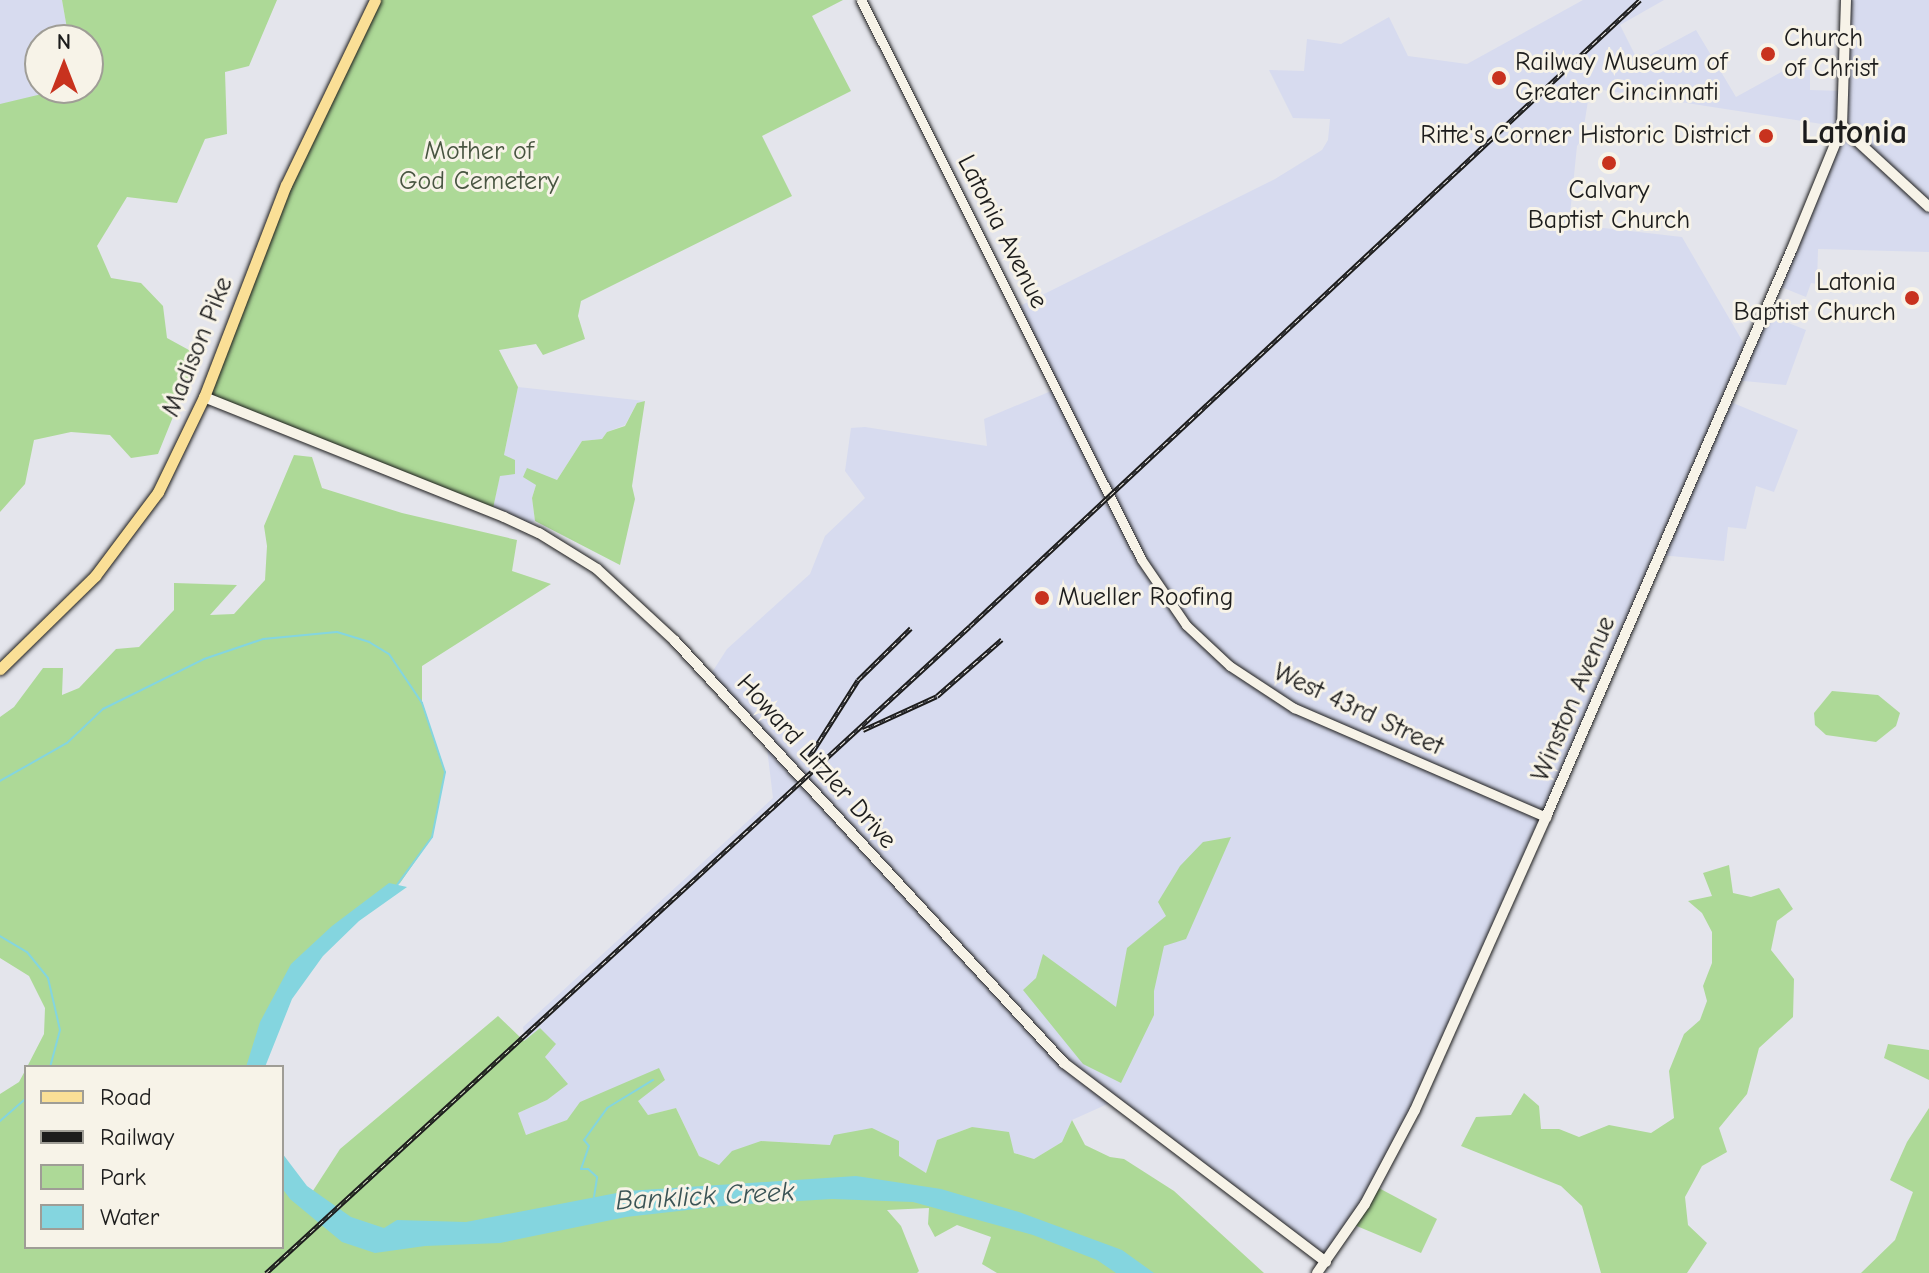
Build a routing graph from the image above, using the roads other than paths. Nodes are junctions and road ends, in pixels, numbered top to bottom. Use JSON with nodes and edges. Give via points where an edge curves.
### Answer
{"nodes":[{"id":1,"x":375,"y":0,"type":"edge"},
{"id":2,"x":861,"y":0,"type":"edge"},
{"id":3,"x":1846,"y":0,"type":"edge"},
{"id":4,"x":1842,"y":127,"type":"junction"},
{"id":5,"x":1929,"y":207,"type":"edge"},
{"id":6,"x":204,"y":397,"type":"junction"},
{"id":7,"x":1103,"y":484,"type":"joint"},
{"id":8,"x":0,"y":669,"type":"edge"},
{"id":9,"x":1546,"y":817,"type":"junction"},
{"id":10,"x":1326,"y":1262,"type":"junction"},
{"id":11,"x":1317,"y":1273,"type":"edge"}],
"edges":[{"from":1,"to":6,"type":"main road","name":"Madison Pike","via":[[284,189]]},
{"from":2,"to":7,"type":"street","name":"Latonia Avenue"},
{"from":3,"to":4,"type":"main road"},
{"from":4,"to":5,"type":"main road"},
{"from":4,"to":9,"type":"main road","name":"Winston Avenue"},
{"from":6,"to":8,"type":"main road","name":"Madison Pike","via":[[158,492],[119,549]]},
{"from":6,"to":10,"type":"main road","name":"Howard Litzler Drive","via":[[504,517],[597,569],[675,641],[1064,1063]]},
{"from":7,"to":9,"type":"street","name":"West 43rd Street","via":[[1170,604],[1210,649],[1254,685],[1308,716]]},
{"from":9,"to":10,"type":"main road","name":"Winston Avenue","via":[[1398,1146]]},
{"from":10,"to":11,"type":"main road","name":"Winston Avenue"}]}
